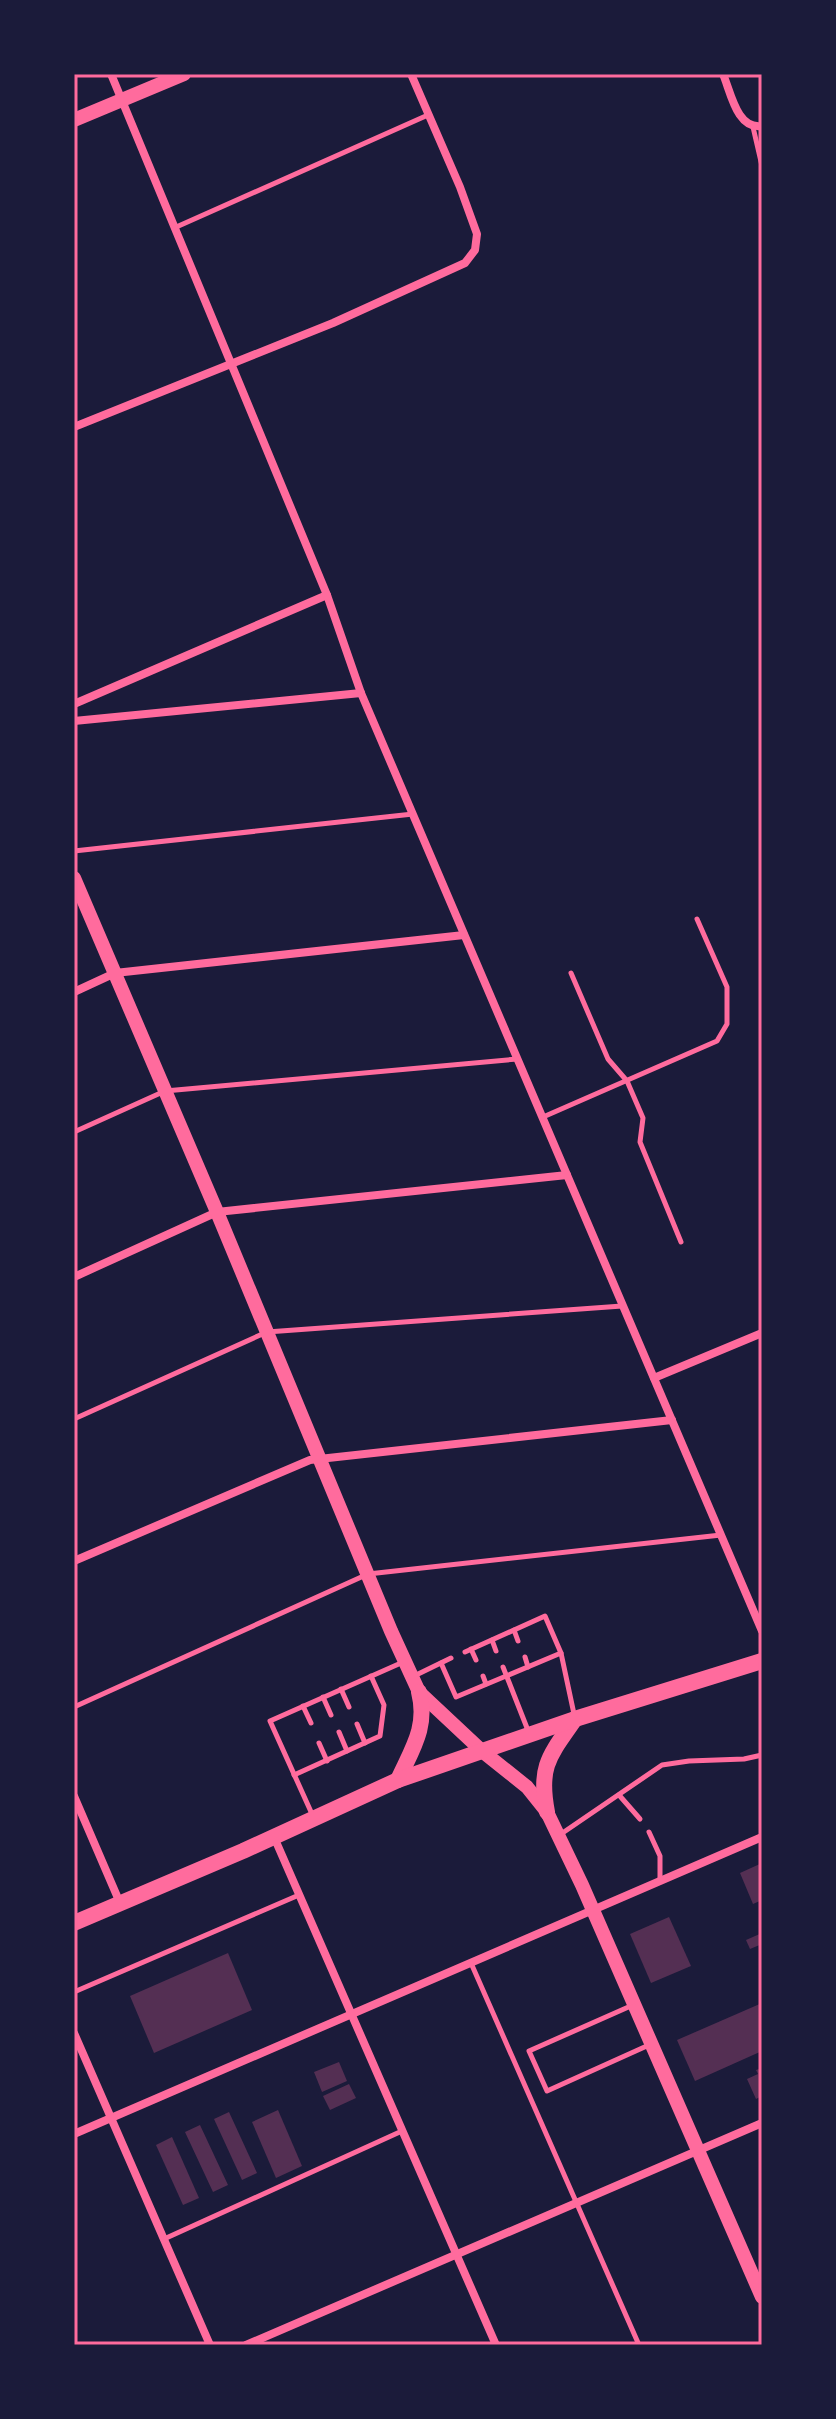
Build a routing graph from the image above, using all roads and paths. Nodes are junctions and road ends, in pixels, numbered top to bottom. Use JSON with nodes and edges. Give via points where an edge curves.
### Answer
{"nodes":[{"id":1,"x":111,"y":74,"type":"edge"},
{"id":2,"x":184,"y":74,"type":"edge"},
{"id":3,"x":411,"y":74,"type":"edge"},
{"id":4,"x":723,"y":74,"type":"edge"},
{"id":5,"x":123,"y":100,"type":"junction"},
{"id":6,"x":428,"y":115,"type":"junction"},
{"id":7,"x":74,"y":120,"type":"edge"},
{"id":8,"x":758,"y":126,"type":"edge"},
{"id":9,"x":762,"y":166,"type":"edge"},
{"id":10,"x":173,"y":228,"type":"junction"},
{"id":11,"x":230,"y":364,"type":"junction"},
{"id":12,"x":74,"y":427,"type":"edge"},
{"id":13,"x":327,"y":595,"type":"junction"},
{"id":14,"x":361,"y":693,"type":"junction"},
{"id":15,"x":74,"y":704,"type":"edge"},
{"id":16,"x":74,"y":721,"type":"edge"},
{"id":17,"x":413,"y":814,"type":"junction"},
{"id":18,"x":74,"y":851,"type":"edge"},
{"id":19,"x":74,"y":878,"type":"edge"},
{"id":20,"x":697,"y":919,"type":"dead end"},
{"id":21,"x":464,"y":935,"type":"junction"},
{"id":22,"x":115,"y":973,"type":"junction"},
{"id":23,"x":571,"y":973,"type":"dead end"},
{"id":24,"x":74,"y":992,"type":"edge"},
{"id":25,"x":517,"y":1059,"type":"junction"},
{"id":26,"x":627,"y":1081,"type":"junction"},
{"id":27,"x":165,"y":1091,"type":"junction"},
{"id":28,"x":542,"y":1118,"type":"junction"},
{"id":29,"x":74,"y":1132,"type":"edge"},
{"id":30,"x":567,"y":1175,"type":"junction"},
{"id":31,"x":217,"y":1212,"type":"junction"},
{"id":32,"x":681,"y":1242,"type":"dead end"},
{"id":33,"x":74,"y":1277,"type":"edge"},
{"id":34,"x":623,"y":1306,"type":"junction"},
{"id":35,"x":267,"y":1332,"type":"junction"},
{"id":36,"x":762,"y":1333,"type":"edge"},
{"id":37,"x":654,"y":1378,"type":"junction"},
{"id":38,"x":74,"y":1419,"type":"edge"},
{"id":39,"x":672,"y":1420,"type":"junction"},
{"id":40,"x":319,"y":1459,"type":"junction"},
{"id":41,"x":721,"y":1535,"type":"junction"},
{"id":42,"x":74,"y":1561,"type":"edge"},
{"id":43,"x":368,"y":1574,"type":"junction"},
{"id":44,"x":514,"y":1630,"type":"junction"},
{"id":45,"x":762,"y":1631,"type":"edge"},
{"id":46,"x":492,"y":1640,"type":"junction"},
{"id":47,"x":518,"y":1641,"type":"dead end"},
{"id":48,"x":471,"y":1649,"type":"junction"},
{"id":49,"x":496,"y":1651,"type":"dead end"},
{"id":50,"x":465,"y":1652,"type":"dead end"},
{"id":51,"x":561,"y":1653,"type":"junction"},
{"id":52,"x":525,"y":1657,"type":"dead end"},
{"id":53,"x":451,"y":1658,"type":"dead end"},
{"id":54,"x":476,"y":1660,"type":"dead end"},
{"id":55,"x":404,"y":1661,"type":"junction"},
{"id":56,"x":762,"y":1661,"type":"edge"},
{"id":57,"x":441,"y":1663,"type":"junction"},
{"id":58,"x":503,"y":1667,"type":"dead end"},
{"id":59,"x":528,"y":1667,"type":"junction"},
{"id":60,"x":371,"y":1676,"type":"junction"},
{"id":61,"x":483,"y":1676,"type":"dead end"},
{"id":62,"x":506,"y":1676,"type":"junction"},
{"id":63,"x":415,"y":1684,"type":"junction"},
{"id":64,"x":486,"y":1684,"type":"junction"},
{"id":65,"x":341,"y":1689,"type":"junction"},
{"id":66,"x":323,"y":1697,"type":"junction"},
{"id":67,"x":303,"y":1706,"type":"junction"},
{"id":68,"x":74,"y":1707,"type":"edge"},
{"id":69,"x":349,"y":1707,"type":"dead end"},
{"id":70,"x":331,"y":1715,"type":"dead end"},
{"id":71,"x":575,"y":1719,"type":"junction"},
{"id":72,"x":311,"y":1723,"type":"dead end"},
{"id":73,"x":357,"y":1724,"type":"dead end"},
{"id":74,"x":339,"y":1732,"type":"dead end"},
{"id":75,"x":529,"y":1734,"type":"junction"},
{"id":76,"x":319,"y":1743,"type":"dead end"},
{"id":77,"x":365,"y":1743,"type":"junction"},
{"id":78,"x":347,"y":1751,"type":"junction"},
{"id":79,"x":482,"y":1751,"type":"junction"},
{"id":80,"x":762,"y":1755,"type":"edge"},
{"id":81,"x":327,"y":1761,"type":"junction"},
{"id":82,"x":294,"y":1775,"type":"junction"},
{"id":83,"x":398,"y":1780,"type":"junction"},
{"id":84,"x":619,"y":1795,"type":"junction"},
{"id":85,"x":74,"y":1796,"type":"edge"},
{"id":86,"x":547,"y":1812,"type":"junction"},
{"id":87,"x":314,"y":1819,"type":"junction"},
{"id":88,"x":640,"y":1819,"type":"dead end"},
{"id":89,"x":649,"y":1832,"type":"dead end"},
{"id":90,"x":558,"y":1836,"type":"junction"},
{"id":91,"x":274,"y":1837,"type":"junction"},
{"id":92,"x":762,"y":1837,"type":"edge"},
{"id":93,"x":660,"y":1881,"type":"junction"},
{"id":94,"x":299,"y":1895,"type":"junction"},
{"id":95,"x":120,"y":1903,"type":"junction"},
{"id":96,"x":593,"y":1910,"type":"junction"},
{"id":97,"x":74,"y":1923,"type":"edge"},
{"id":98,"x":471,"y":1963,"type":"junction"},
{"id":99,"x":74,"y":1992,"type":"edge"},
{"id":100,"x":634,"y":2004,"type":"junction"},
{"id":101,"x":351,"y":2014,"type":"junction"},
{"id":102,"x":74,"y":2033,"type":"edge"},
{"id":103,"x":652,"y":2044,"type":"junction"},
{"id":104,"x":111,"y":2118,"type":"junction"},
{"id":105,"x":762,"y":2123,"type":"edge"},
{"id":106,"x":402,"y":2131,"type":"junction"},
{"id":107,"x":74,"y":2134,"type":"edge"},
{"id":108,"x":698,"y":2151,"type":"junction"},
{"id":109,"x":577,"y":2203,"type":"junction"},
{"id":110,"x":164,"y":2239,"type":"junction"},
{"id":111,"x":456,"y":2255,"type":"junction"},
{"id":112,"x":762,"y":2297,"type":"edge"},
{"id":113,"x":210,"y":2345,"type":"edge"},
{"id":114,"x":246,"y":2345,"type":"edge"},
{"id":115,"x":496,"y":2345,"type":"edge"},
{"id":116,"x":639,"y":2345,"type":"edge"}],
"edges":[{"from":1,"to":5,"type":"street"},
{"from":2,"to":5,"type":"street"},
{"from":3,"to":6,"type":"street"},
{"from":4,"to":8,"type":"street","via":[[746,125]]},
{"from":5,"to":7,"type":"street"},
{"from":5,"to":10,"type":"street"},
{"from":6,"to":10,"type":"lane"},
{"from":6,"to":11,"type":"street","via":[[478,240],[465,263]]},
{"from":8,"to":9,"type":"lane"},
{"from":10,"to":11,"type":"street"},
{"from":11,"to":12,"type":"street"},
{"from":11,"to":13,"type":"street"},
{"from":13,"to":14,"type":"street"},
{"from":13,"to":15,"type":"street"},
{"from":14,"to":16,"type":"street"},
{"from":14,"to":17,"type":"street"},
{"from":17,"to":18,"type":"lane"},
{"from":17,"to":21,"type":"street"},
{"from":19,"to":22,"type":"street"},
{"from":20,"to":26,"type":"lane","via":[[727,987],[727,1024],[717,1041]]},
{"from":21,"to":22,"type":"street"},
{"from":21,"to":25,"type":"street"},
{"from":22,"to":24,"type":"street"},
{"from":22,"to":27,"type":"street"},
{"from":23,"to":26,"type":"lane","via":[[608,1059]]},
{"from":25,"to":27,"type":"lane"},
{"from":25,"to":28,"type":"street"},
{"from":26,"to":28,"type":"lane"},
{"from":26,"to":32,"type":"lane","via":[[643,1118],[640,1142]]},
{"from":27,"to":29,"type":"lane"},
{"from":27,"to":31,"type":"street"},
{"from":28,"to":30,"type":"street"},
{"from":30,"to":31,"type":"street"},
{"from":30,"to":34,"type":"street"},
{"from":31,"to":33,"type":"street"},
{"from":31,"to":35,"type":"street"},
{"from":34,"to":35,"type":"lane"},
{"from":34,"to":37,"type":"street"},
{"from":35,"to":38,"type":"lane"},
{"from":35,"to":40,"type":"street"},
{"from":36,"to":37,"type":"street"},
{"from":37,"to":39,"type":"street"},
{"from":39,"to":40,"type":"street"},
{"from":39,"to":41,"type":"street"},
{"from":40,"to":42,"type":"street"},
{"from":40,"to":43,"type":"street"},
{"from":41,"to":43,"type":"lane"},
{"from":41,"to":45,"type":"street"},
{"from":43,"to":55,"type":"street"},
{"from":43,"to":68,"type":"lane"},
{"from":44,"to":46,"type":"lane"},
{"from":44,"to":47,"type":"lane"},
{"from":44,"to":51,"type":"lane","via":[[545,1616]]},
{"from":46,"to":48,"type":"lane"},
{"from":46,"to":49,"type":"lane"},
{"from":48,"to":50,"type":"lane"},
{"from":48,"to":54,"type":"lane"},
{"from":51,"to":59,"type":"lane"},
{"from":51,"to":71,"type":"lane"},
{"from":52,"to":59,"type":"lane"},
{"from":53,"to":57,"type":"lane"},
{"from":55,"to":60,"type":"lane"},
{"from":55,"to":63,"type":"street"},
{"from":56,"to":71,"type":"main road"},
{"from":57,"to":63,"type":"lane"},
{"from":57,"to":64,"type":"lane","via":[[456,1697]]},
{"from":58,"to":62,"type":"lane"},
{"from":59,"to":62,"type":"lane"},
{"from":60,"to":65,"type":"lane"},
{"from":60,"to":77,"type":"lane","via":[[384,1705],[380,1736]]},
{"from":61,"to":64,"type":"lane"},
{"from":62,"to":64,"type":"lane"},
{"from":62,"to":75,"type":"lane"},
{"from":63,"to":79,"type":"street"},
{"from":63,"to":83,"type":"main road","via":[[423,1720]]},
{"from":65,"to":66,"type":"lane"},
{"from":65,"to":69,"type":"lane"},
{"from":66,"to":67,"type":"lane"},
{"from":66,"to":70,"type":"lane"},
{"from":67,"to":72,"type":"lane"},
{"from":67,"to":82,"type":"lane","via":[[270,1721]]},
{"from":71,"to":75,"type":"main road"},
{"from":71,"to":86,"type":"main road","via":[[543,1774]]},
{"from":73,"to":77,"type":"lane"},
{"from":74,"to":78,"type":"lane"},
{"from":75,"to":79,"type":"main road"},
{"from":76,"to":81,"type":"lane"},
{"from":77,"to":78,"type":"lane"},
{"from":78,"to":81,"type":"lane"},
{"from":79,"to":83,"type":"main road"},
{"from":79,"to":86,"type":"street","via":[[527,1787]]},
{"from":80,"to":84,"type":"lane","via":[[662,1765]]},
{"from":81,"to":82,"type":"lane"},
{"from":82,"to":87,"type":"lane"},
{"from":83,"to":87,"type":"main road"},
{"from":84,"to":88,"type":"lane"},
{"from":84,"to":90,"type":"lane"},
{"from":85,"to":95,"type":"street"},
{"from":86,"to":90,"type":"street"},
{"from":87,"to":91,"type":"main road"},
{"from":89,"to":93,"type":"lane","via":[[660,1856]]},
{"from":90,"to":96,"type":"street"},
{"from":91,"to":94,"type":"street"},
{"from":91,"to":95,"type":"main road"},
{"from":92,"to":93,"type":"street"},
{"from":93,"to":96,"type":"street"},
{"from":94,"to":99,"type":"lane"},
{"from":94,"to":101,"type":"street"},
{"from":95,"to":97,"type":"main road"},
{"from":96,"to":98,"type":"street"},
{"from":96,"to":100,"type":"street"},
{"from":98,"to":101,"type":"street"},
{"from":98,"to":109,"type":"lane"},
{"from":100,"to":103,"type":"street"},
{"from":100,"to":103,"type":"lane","via":[[529,2051],[547,2091]]},
{"from":101,"to":104,"type":"street"},
{"from":101,"to":106,"type":"street"},
{"from":102,"to":104,"type":"street"},
{"from":103,"to":108,"type":"street"},
{"from":104,"to":107,"type":"street"},
{"from":104,"to":110,"type":"street"},
{"from":105,"to":108,"type":"street"},
{"from":106,"to":110,"type":"lane"},
{"from":106,"to":111,"type":"street"},
{"from":108,"to":109,"type":"street"},
{"from":108,"to":112,"type":"street"},
{"from":109,"to":111,"type":"street"},
{"from":109,"to":116,"type":"lane"},
{"from":110,"to":113,"type":"street"},
{"from":111,"to":114,"type":"street"},
{"from":111,"to":115,"type":"street"}]}
